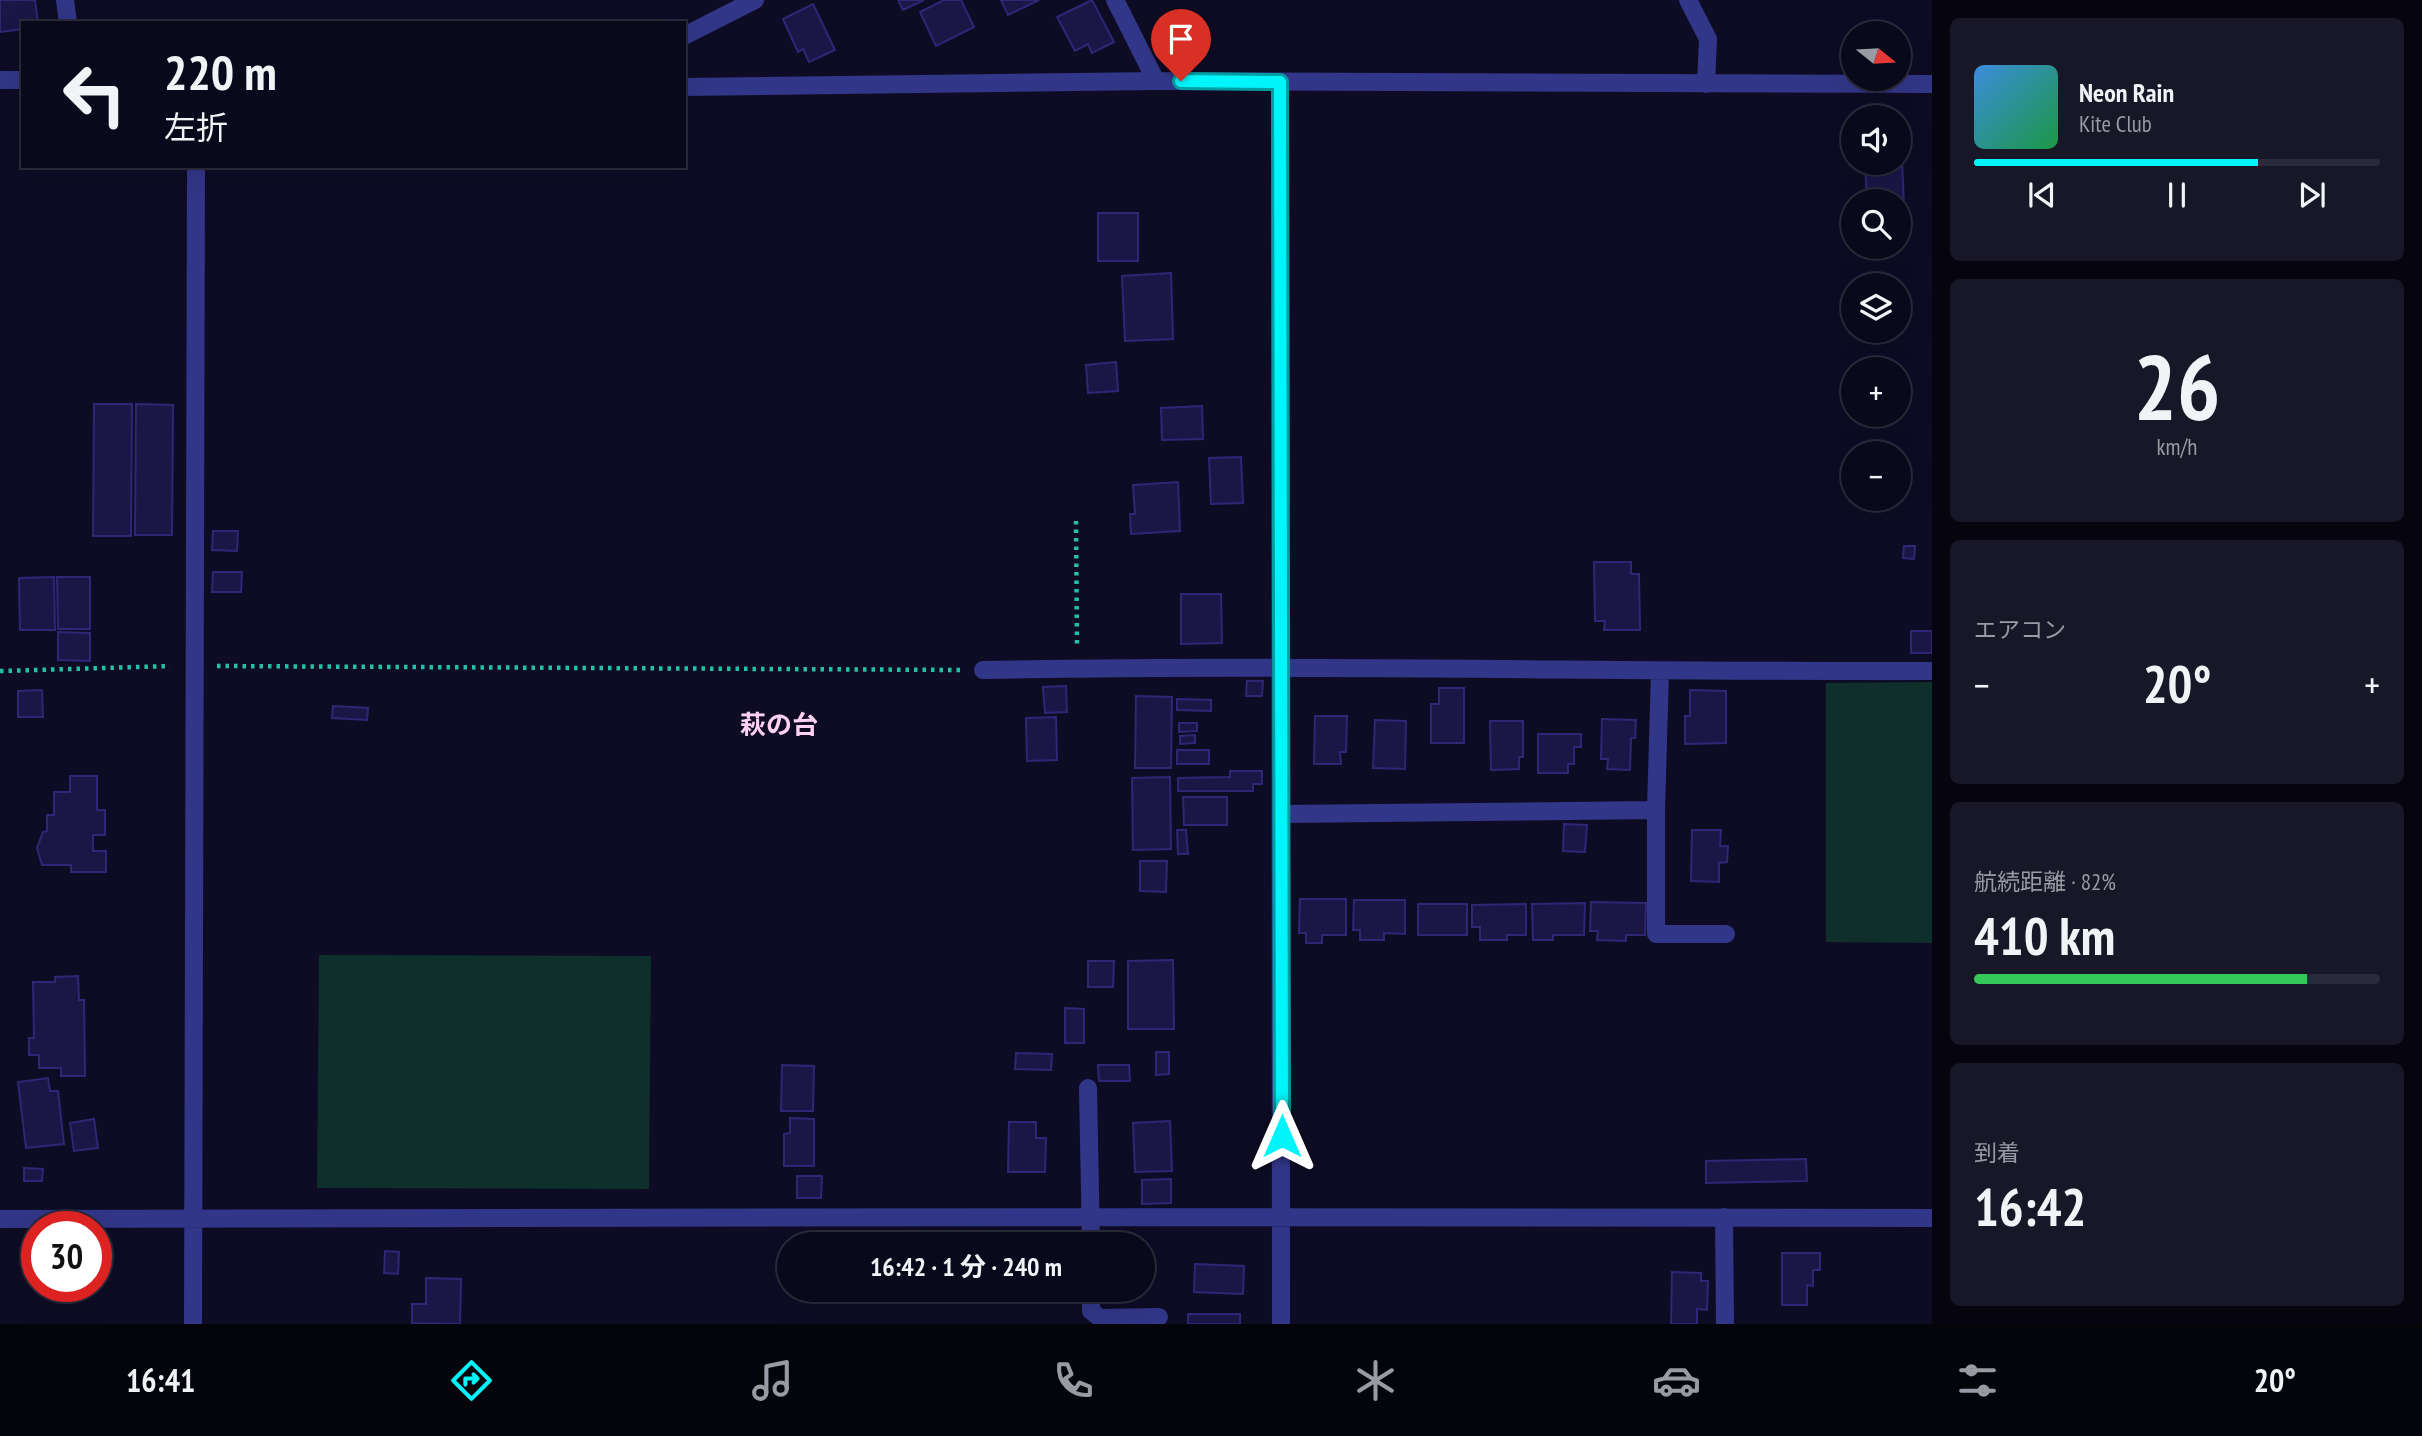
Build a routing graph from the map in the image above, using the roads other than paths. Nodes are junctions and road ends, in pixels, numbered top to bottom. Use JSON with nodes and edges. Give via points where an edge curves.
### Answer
{"nodes":[{"id":1,"x":65,"y":0,"type":"edge"},
{"id":2,"x":755,"y":0,"type":"edge"},
{"id":3,"x":1115,"y":0,"type":"edge"},
{"id":4,"x":1688,"y":0,"type":"edge"},
{"id":5,"x":68,"y":21,"type":"edge"},
{"id":6,"x":686,"y":35,"type":"edge"},
{"id":7,"x":0,"y":80,"type":"edge"},
{"id":8,"x":21,"y":80,"type":"edge"},
{"id":9,"x":1156,"y":81,"type":"junction"},
{"id":10,"x":1280,"y":82,"type":"junction"},
{"id":11,"x":1706,"y":83,"type":"junction"},
{"id":12,"x":1932,"y":84,"type":"edge"},
{"id":13,"x":686,"y":87,"type":"edge"},
{"id":14,"x":196,"y":168,"type":"edge"},
{"id":15,"x":1282,"y":666,"type":"junction"},
{"id":16,"x":983,"y":670,"type":"road end"},
{"id":17,"x":1660,"y":671,"type":"junction"},
{"id":18,"x":1932,"y":671,"type":"edge"},
{"id":19,"x":1656,"y":810,"type":"junction"},
{"id":20,"x":1282,"y":814,"type":"junction"},
{"id":21,"x":1726,"y":933,"type":"dead end"},
{"id":22,"x":1088,"y":1088,"type":"dead end"},
{"id":23,"x":193,"y":1217,"type":"junction"},
{"id":24,"x":1091,"y":1217,"type":"junction"},
{"id":25,"x":1282,"y":1217,"type":"junction"},
{"id":26,"x":1724,"y":1217,"type":"junction"},
{"id":27,"x":0,"y":1219,"type":"edge"},
{"id":28,"x":1932,"y":1219,"type":"edge"},
{"id":29,"x":1091,"y":1232,"type":"edge"},
{"id":30,"x":1091,"y":1302,"type":"edge"},
{"id":31,"x":1159,"y":1317,"type":"dead end"},
{"id":32,"x":193,"y":1324,"type":"edge"},
{"id":33,"x":1281,"y":1324,"type":"edge"},
{"id":34,"x":1725,"y":1324,"type":"edge"}],
"edges":[{"from":1,"to":5,"type":"street"},
{"from":2,"to":6,"type":"street"},
{"from":3,"to":9,"type":"street"},
{"from":4,"to":11,"type":"street","via":[[1708,39]]},
{"from":7,"to":8,"type":"street"},
{"from":9,"to":10,"type":"street"},
{"from":9,"to":13,"type":"street"},
{"from":10,"to":11,"type":"street"},
{"from":10,"to":15,"type":"street"},
{"from":11,"to":12,"type":"street"},
{"from":14,"to":23,"type":"street"},
{"from":15,"to":16,"type":"street"},
{"from":15,"to":17,"type":"street"},
{"from":15,"to":20,"type":"street"},
{"from":17,"to":18,"type":"street"},
{"from":17,"to":19,"type":"street"},
{"from":19,"to":20,"type":"street"},
{"from":19,"to":21,"type":"street","via":[[1656,934]]},
{"from":20,"to":25,"type":"street"},
{"from":22,"to":24,"type":"street"},
{"from":23,"to":24,"type":"street"},
{"from":23,"to":27,"type":"street"},
{"from":23,"to":32,"type":"street"},
{"from":24,"to":25,"type":"street"},
{"from":24,"to":29,"type":"street"},
{"from":25,"to":26,"type":"street"},
{"from":25,"to":33,"type":"street"},
{"from":26,"to":28,"type":"street"},
{"from":26,"to":34,"type":"street"},
{"from":30,"to":31,"type":"street","via":[[1091,1311],[1100,1318]]}]}
